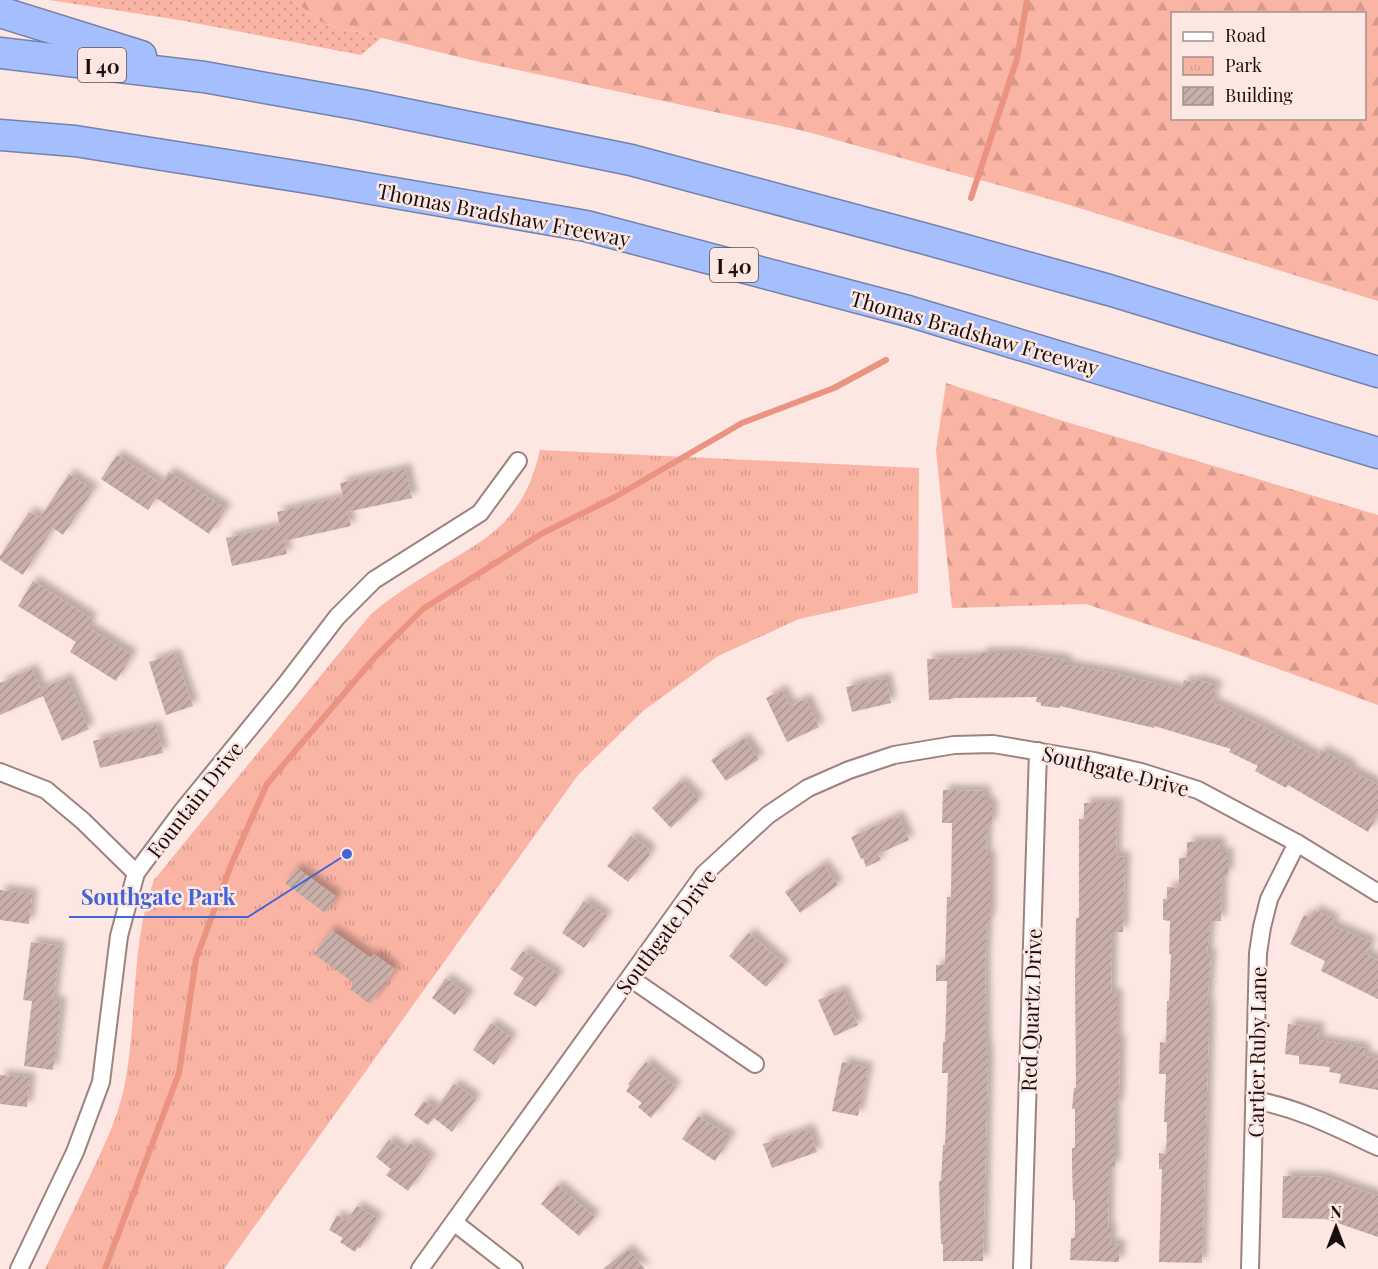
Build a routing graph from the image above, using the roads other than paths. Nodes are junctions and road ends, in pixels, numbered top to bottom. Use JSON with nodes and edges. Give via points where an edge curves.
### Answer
{"nodes":[{"id":1,"x":0,"y":12,"type":"edge"},
{"id":2,"x":0,"y":53,"type":"edge"},
{"id":3,"x":204,"y":76,"type":"junction"},
{"id":4,"x":0,"y":135,"type":"edge"},
{"id":5,"x":1378,"y":372,"type":"edge"},
{"id":6,"x":1378,"y":453,"type":"edge"},
{"id":7,"x":518,"y":461,"type":"dead end"},
{"id":8,"x":1038,"y":750,"type":"junction"},
{"id":9,"x":0,"y":772,"type":"edge"},
{"id":10,"x":1297,"y":843,"type":"junction"},
{"id":11,"x":136,"y":873,"type":"junction"},
{"id":12,"x":1378,"y":893,"type":"edge"},
{"id":13,"x":630,"y":978,"type":"junction"},
{"id":14,"x":755,"y":1064,"type":"dead end"},
{"id":15,"x":1254,"y":1100,"type":"junction"},
{"id":16,"x":1378,"y":1147,"type":"edge"},
{"id":17,"x":455,"y":1223,"type":"junction"},
{"id":18,"x":19,"y":1269,"type":"edge"},
{"id":19,"x":420,"y":1269,"type":"edge"},
{"id":20,"x":514,"y":1269,"type":"edge"},
{"id":21,"x":1022,"y":1269,"type":"edge"},
{"id":22,"x":1250,"y":1269,"type":"edge"}],
"edges":[{"from":1,"to":3,"type":"highway"},
{"from":2,"to":3,"type":"highway","number":"I 40"},
{"from":3,"to":5,"type":"highway","number":"I 40","via":[[631,160],[926,238]]},
{"from":4,"to":6,"type":"highway","name":"Thomas Bradshaw Freeway","number":"I 40","via":[[75,141],[586,226],[908,311]]},
{"from":7,"to":11,"type":"street","name":"Fountain Drive","via":[[480,513],[374,580],[338,617]]},
{"from":8,"to":10,"type":"street","name":"Southgate Drive","via":[[1141,772],[1198,790]]},
{"from":8,"to":13,"type":"street","name":"Southgate Drive","via":[[993,744],[923,748],[849,770],[808,789],[768,815],[704,874]]},
{"from":8,"to":21,"type":"street","name":"Red Quartz Drive"},
{"from":9,"to":11,"type":"street","via":[[46,790]]},
{"from":10,"to":12,"type":"street","name":"Southgate Drive"},
{"from":10,"to":15,"type":"street","name":"Cartier Ruby Lane","via":[[1269,899],[1262,927]]},
{"from":11,"to":18,"type":"street","name":"Fountain Drive","via":[[119,936],[101,1082],[75,1152]]},
{"from":13,"to":14,"type":"street"},
{"from":13,"to":17,"type":"street","name":"Southgate Drive"},
{"from":15,"to":16,"type":"street","via":[[1281,1104],[1316,1117]]},
{"from":15,"to":22,"type":"street","name":"Cartier Ruby Lane"},
{"from":17,"to":19,"type":"street","name":"Southgate Drive"},
{"from":17,"to":20,"type":"street"}]}
